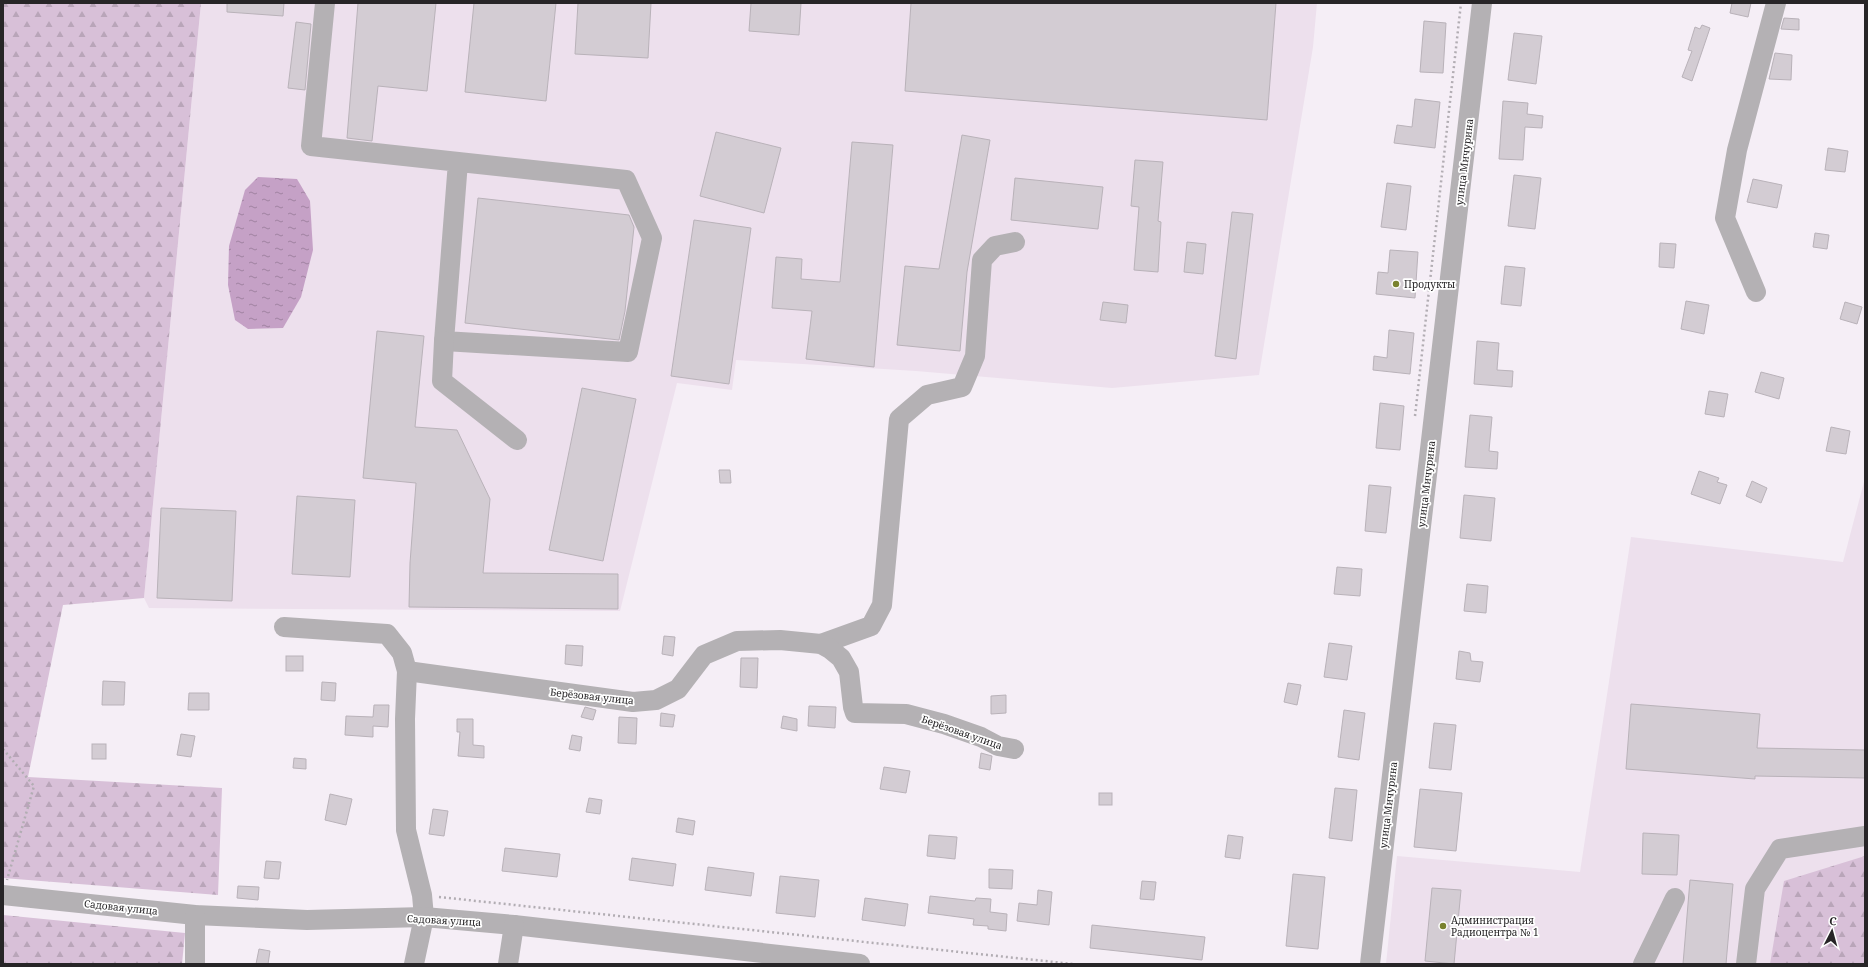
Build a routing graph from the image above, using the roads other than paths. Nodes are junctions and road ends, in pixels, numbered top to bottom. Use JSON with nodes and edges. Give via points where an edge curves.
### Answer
{"nodes":[{"id":1,"x":326,"y":3,"type":"edge"},
{"id":2,"x":1482,"y":3,"type":"edge"},
{"id":3,"x":1776,"y":3,"type":"edge"},
{"id":4,"x":458,"y":162,"type":"junction"},
{"id":5,"x":1015,"y":242,"type":"dead end"},
{"id":6,"x":1756,"y":292,"type":"dead end"},
{"id":7,"x":444,"y":341,"type":"junction"},
{"id":8,"x":517,"y":440,"type":"dead end"},
{"id":9,"x":284,"y":627,"type":"dead end"},
{"id":10,"x":821,"y":644,"type":"junction"},
{"id":11,"x":407,"y":671,"type":"junction"},
{"id":12,"x":1014,"y":749,"type":"dead end"},
{"id":13,"x":1865,"y":836,"type":"edge"},
{"id":14,"x":4,"y":891,"type":"edge"},
{"id":15,"x":1675,"y":898,"type":"dead end"},
{"id":16,"x":195,"y":915,"type":"junction"},
{"id":17,"x":424,"y":917,"type":"junction"},
{"id":18,"x":514,"y":925,"type":"junction"},
{"id":19,"x":195,"y":964,"type":"edge"},
{"id":20,"x":414,"y":964,"type":"edge"},
{"id":21,"x":508,"y":964,"type":"edge"},
{"id":22,"x":860,"y":964,"type":"edge"},
{"id":23,"x":1370,"y":964,"type":"edge"},
{"id":24,"x":1643,"y":964,"type":"edge"},
{"id":25,"x":1746,"y":964,"type":"edge"}],
"edges":[{"from":1,"to":4,"type":"street","via":[[311,146]]},
{"from":2,"to":23,"type":"street","name":"улица Мичурина"},
{"from":3,"to":6,"type":"street","via":[[1737,150],[1726,218]]},
{"from":4,"to":7,"type":"street"},
{"from":4,"to":7,"type":"street","via":[[626,180],[652,238],[628,352]]},
{"from":5,"to":10,"type":"street","via":[[995,246],[982,260],[975,356],[962,387],[927,394],[899,419],[882,605],[871,626]]},
{"from":7,"to":8,"type":"street","via":[[442,381]]},
{"from":9,"to":11,"type":"street","via":[[387,634],[402,652]]},
{"from":10,"to":11,"type":"street","name":"Берёзовая улица","via":[[780,640],[737,641],[704,655],[678,689],[656,700],[633,702]]},
{"from":10,"to":12,"type":"street","name":"Берёзовая улица","via":[[840,658],[849,672],[855,713],[906,714],[944,724],[982,737],[998,746]]},
{"from":11,"to":17,"type":"street","via":[[406,830],[422,895]]},
{"from":13,"to":25,"type":"street","via":[[1780,848],[1755,889]]},
{"from":14,"to":16,"type":"street","name":"Садовая улица"},
{"from":15,"to":24,"type":"street"},
{"from":16,"to":17,"type":"street","name":"Садовая улица","via":[[308,920]]},
{"from":16,"to":19,"type":"street"},
{"from":17,"to":18,"type":"street","name":"Садовая улица"},
{"from":17,"to":20,"type":"street"},
{"from":18,"to":21,"type":"street"},
{"from":18,"to":22,"type":"street","name":"Садовая улица"}]}
